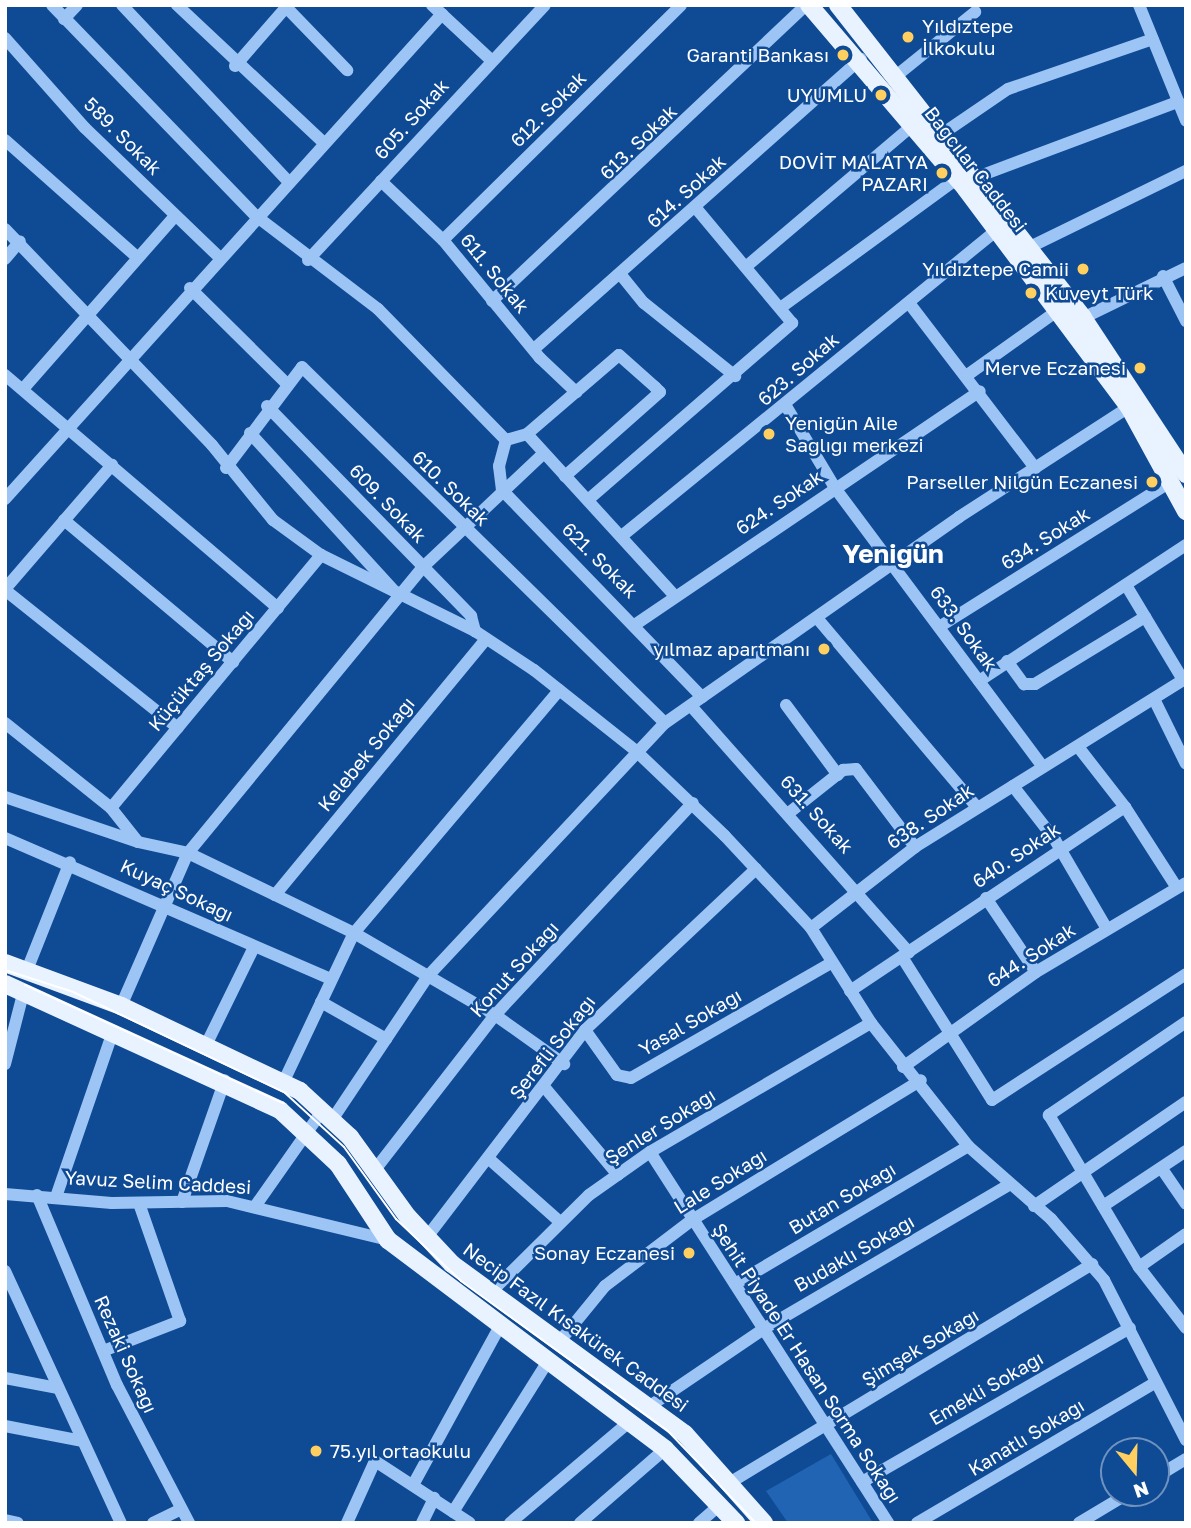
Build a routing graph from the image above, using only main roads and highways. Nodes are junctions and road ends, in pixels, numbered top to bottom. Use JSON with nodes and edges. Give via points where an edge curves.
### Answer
{"nodes":[{"id":1,"x":807,"y":5,"type":"edge"},
{"id":2,"x":838,"y":5,"type":"edge"},
{"id":3,"x":1179,"y":478,"type":"edge"},
{"id":4,"x":1186,"y":511,"type":"edge"},
{"id":5,"x":5,"y":963,"type":"edge"},
{"id":6,"x":5,"y":984,"type":"edge"},
{"id":7,"x":736,"y":1523,"type":"edge"},
{"id":8,"x":764,"y":1523,"type":"edge"}],
"edges":[{"from":1,"to":3,"type":"main road","name":"Bağcılar Caddesi","via":[[860,58],[958,178]]},
{"from":2,"to":3,"type":"main road","name":"Bağcılar Caddesi","via":[[1083,318]]},
{"from":3,"to":4,"type":"main road","name":"Bağcılar Caddesi"},
{"from":5,"to":8,"type":"main road","name":"Necip Fazıl Kısakürek Caddesi","via":[[121,1006],[284,1083],[327,1116],[427,1237],[492,1291],[650,1406],[731,1482]]},
{"from":6,"to":7,"type":"main road","via":[[225,1080],[309,1131],[388,1240],[665,1449]]}]}
